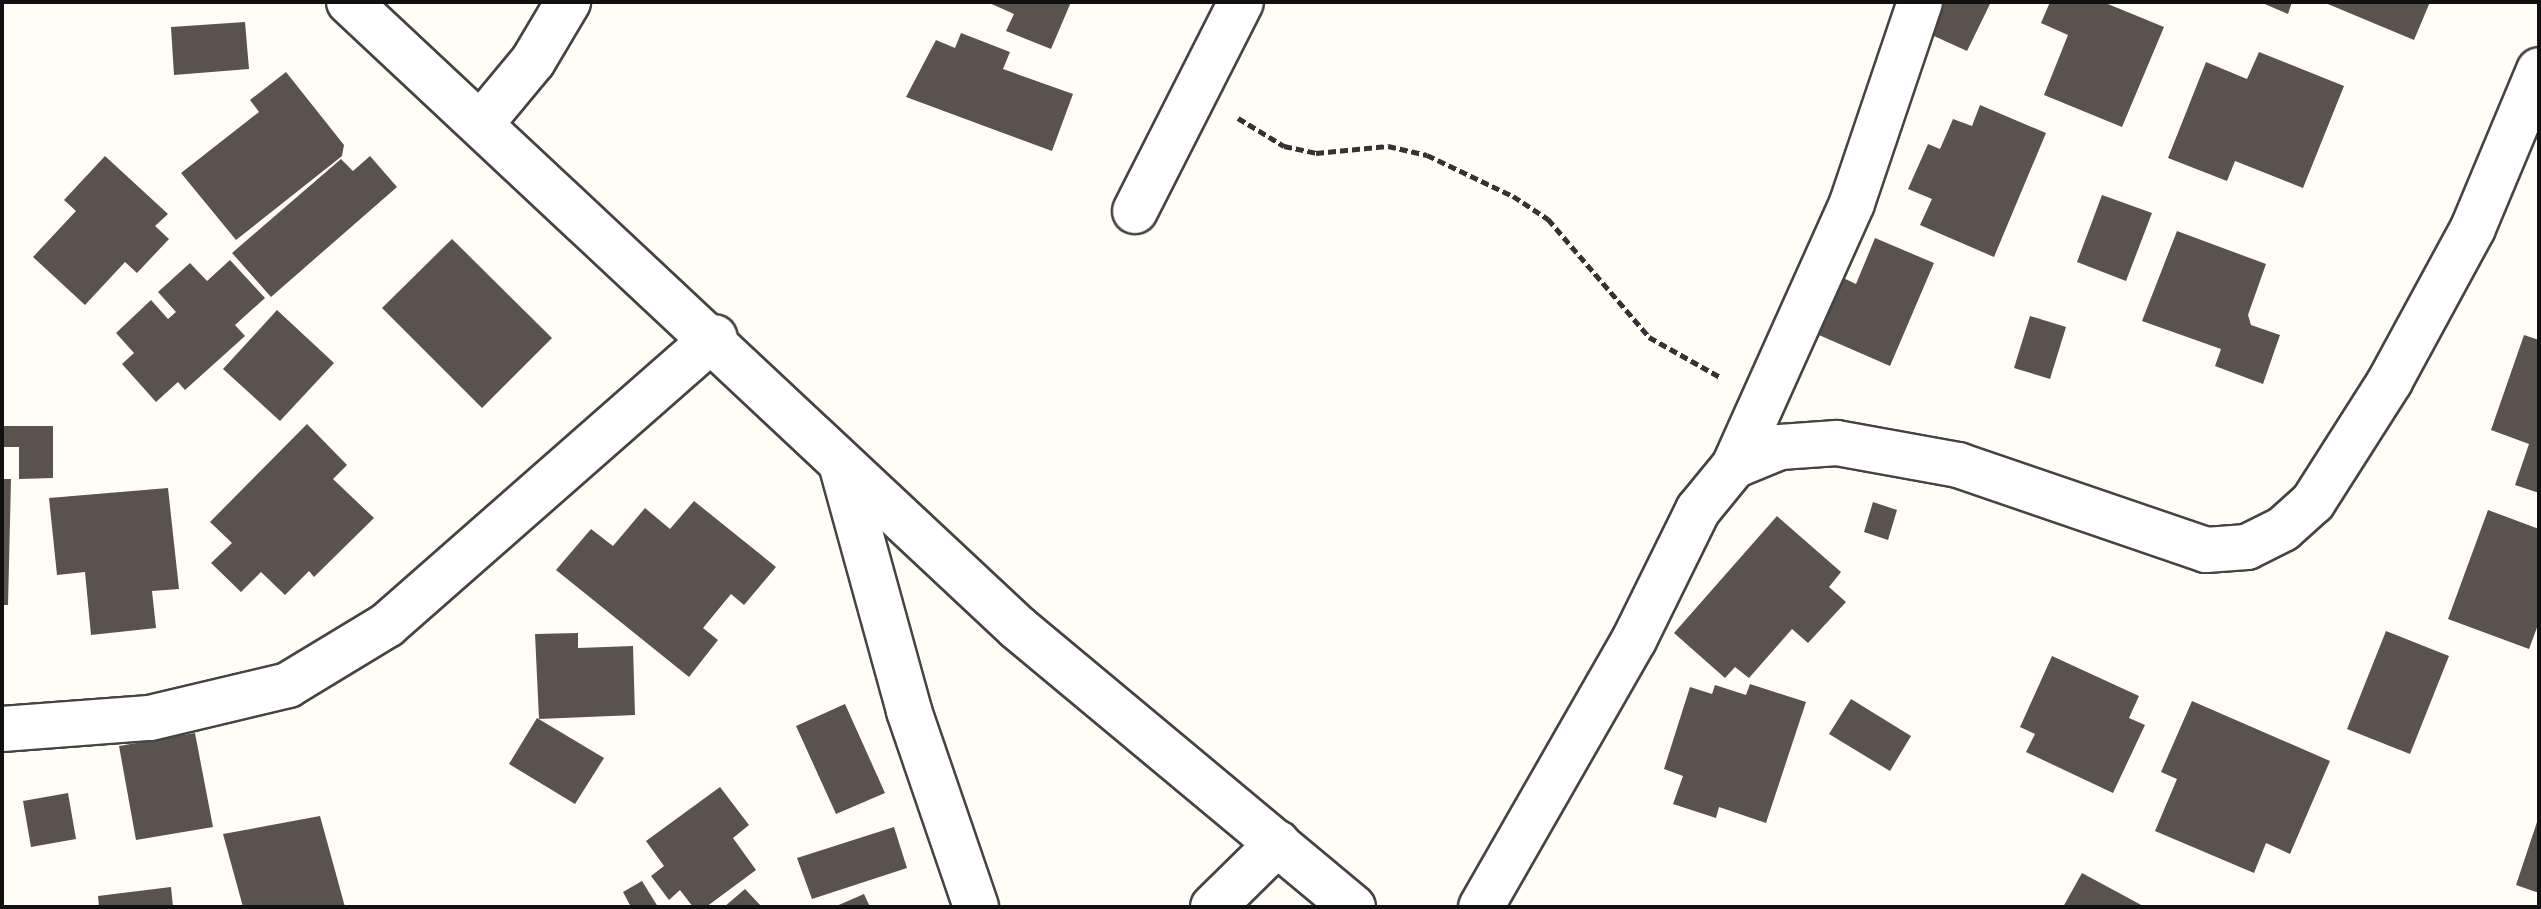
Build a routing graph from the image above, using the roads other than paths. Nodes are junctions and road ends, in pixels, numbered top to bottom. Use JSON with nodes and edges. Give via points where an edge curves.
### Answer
{"nodes":[{"id":1,"x":349,"y":2,"type":"edge"},
{"id":2,"x":568,"y":2,"type":"edge"},
{"id":3,"x":1241,"y":2,"type":"edge"},
{"id":4,"x":1920,"y":2,"type":"edge"},
{"id":5,"x":2539,"y":70,"type":"edge"},
{"id":6,"x":484,"y":120,"type":"junction"},
{"id":7,"x":1135,"y":211,"type":"dead end"},
{"id":8,"x":715,"y":337,"type":"junction"},
{"id":9,"x":1734,"y":466,"type":"junction"},
{"id":10,"x":842,"y":467,"type":"junction"},
{"id":11,"x":2,"y":729,"type":"edge"},
{"id":12,"x":1278,"y":843,"type":"junction"},
{"id":13,"x":976,"y":907,"type":"edge"},
{"id":14,"x":1213,"y":907,"type":"edge"},
{"id":15,"x":1353,"y":907,"type":"edge"},
{"id":16,"x":1481,"y":907,"type":"edge"}],
"edges":[{"from":1,"to":6,"type":"street"},
{"from":2,"to":6,"type":"street","via":[[533,61]]},
{"from":3,"to":7,"type":"street"},
{"from":4,"to":9,"type":"street","via":[[1852,203]]},
{"from":5,"to":9,"type":"street","via":[[2473,228],[2390,381],[2313,502],[2283,529],[2247,547],[2206,550],[1958,465],[1837,443],[1780,447]]},
{"from":6,"to":8,"type":"street"},
{"from":8,"to":10,"type":"street"},
{"from":8,"to":11,"type":"street","via":[[387,625],[288,685],[150,718]]},
{"from":9,"to":16,"type":"street","via":[[1698,510],[1634,640]]},
{"from":10,"to":12,"type":"street","via":[[1018,628]]},
{"from":10,"to":13,"type":"street","via":[[909,711]]},
{"from":12,"to":14,"type":"street"},
{"from":12,"to":15,"type":"street"}]}
